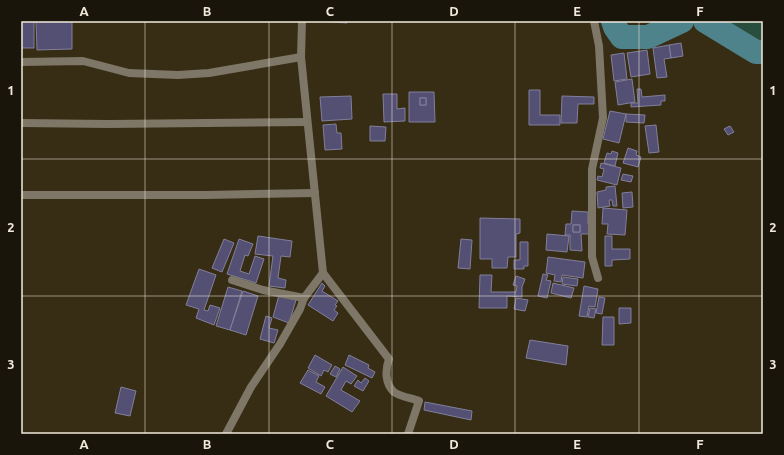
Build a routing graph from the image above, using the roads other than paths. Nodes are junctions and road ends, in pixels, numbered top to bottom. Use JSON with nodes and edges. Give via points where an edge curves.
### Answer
{"nodes":[{"id":1,"x":302,"y":21,"type":"edge"},
{"id":2,"x":594,"y":21,"type":"edge"},
{"id":3,"x":301,"y":57,"type":"junction"},
{"id":4,"x":21,"y":62,"type":"edge"},
{"id":5,"x":307,"y":122,"type":"junction"},
{"id":6,"x":21,"y":123,"type":"edge"},
{"id":7,"x":315,"y":193,"type":"junction"},
{"id":8,"x":21,"y":195,"type":"edge"},
{"id":9,"x":323,"y":273,"type":"junction"},
{"id":10,"x":598,"y":278,"type":"dead end"},
{"id":11,"x":232,"y":280,"type":"dead end"},
{"id":12,"x":304,"y":298,"type":"junction"},
{"id":13,"x":226,"y":434,"type":"edge"},
{"id":14,"x":408,"y":434,"type":"edge"}],
"edges":[{"from":1,"to":3,"type":"street"},
{"from":2,"to":10,"type":"street","via":[[599,46],[603,118],[592,169],[592,257]]},
{"from":3,"to":4,"type":"street","via":[[209,73],[178,75],[129,73],[83,61]]},
{"from":3,"to":5,"type":"street"},
{"from":5,"to":6,"type":"street"},
{"from":5,"to":7,"type":"street"},
{"from":7,"to":8,"type":"street"},
{"from":7,"to":9,"type":"street"},
{"from":9,"to":12,"type":"street"},
{"from":9,"to":14,"type":"street","via":[[389,359],[386,367],[389,385],[395,393],[419,401]]},
{"from":11,"to":12,"type":"street","via":[[263,290]]},
{"from":12,"to":13,"type":"street","via":[[280,344],[251,387]]}]}
